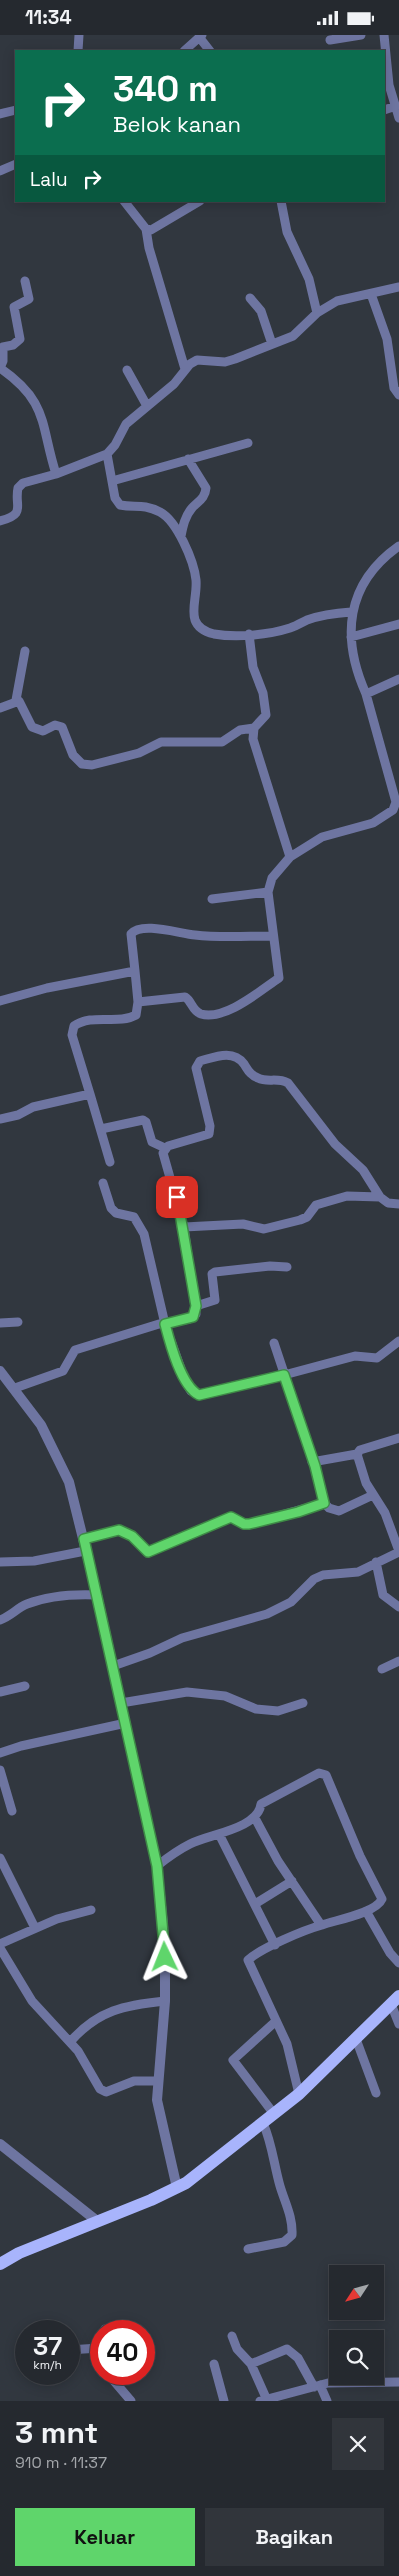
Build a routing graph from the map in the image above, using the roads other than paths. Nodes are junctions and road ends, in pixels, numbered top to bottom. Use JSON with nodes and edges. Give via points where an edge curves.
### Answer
{"nodes":[{"id":1,"x":79,"y":35,"type":"edge"},
{"id":2,"x":361,"y":35,"type":"edge"},
{"id":3,"x":384,"y":35,"type":"edge"},
{"id":4,"x":201,"y":36,"type":"edge"},
{"id":5,"x":330,"y":40,"type":"dead end"},
{"id":6,"x":78,"y":50,"type":"edge"},
{"id":7,"x":185,"y":50,"type":"edge"},
{"id":8,"x":209,"y":50,"type":"edge"},
{"id":9,"x":396,"y":106,"type":"junction"},
{"id":10,"x":15,"y":110,"type":"edge"},
{"id":11,"x":385,"y":110,"type":"edge"},
{"id":12,"x":0,"y":115,"type":"edge"},
{"id":13,"x":399,"y":117,"type":"edge"},
{"id":14,"x":15,"y":164,"type":"edge"},
{"id":15,"x":0,"y":171,"type":"edge"},
{"id":16,"x":125,"y":202,"type":"edge"},
{"id":17,"x":198,"y":202,"type":"edge"},
{"id":18,"x":281,"y":202,"type":"edge"},
{"id":19,"x":146,"y":229,"type":"junction"},
{"id":20,"x":26,"y":281,"type":"dead end"},
{"id":21,"x":399,"y":287,"type":"edge"},
{"id":22,"x":372,"y":294,"type":"junction"},
{"id":23,"x":250,"y":298,"type":"dead end"},
{"id":24,"x":317,"y":313,"type":"junction"},
{"id":25,"x":272,"y":344,"type":"junction"},
{"id":26,"x":1,"y":346,"type":"edge"},
{"id":27,"x":0,"y":368,"type":"edge"},
{"id":28,"x":185,"y":369,"type":"junction"},
{"id":29,"x":127,"y":370,"type":"dead end"},
{"id":30,"x":399,"y":395,"type":"edge"},
{"id":31,"x":147,"y":406,"type":"junction"},
{"id":32,"x":248,"y":443,"type":"dead end"},
{"id":33,"x":107,"y":454,"type":"junction"},
{"id":34,"x":188,"y":459,"type":"junction"},
{"id":35,"x":56,"y":474,"type":"junction"},
{"id":36,"x":112,"y":481,"type":"junction"},
{"id":37,"x":0,"y":521,"type":"edge"},
{"id":38,"x":181,"y":536,"type":"junction"},
{"id":39,"x":399,"y":546,"type":"edge"},
{"id":40,"x":351,"y":612,"type":"junction"},
{"id":41,"x":399,"y":624,"type":"edge"},
{"id":42,"x":249,"y":634,"type":"junction"},
{"id":43,"x":351,"y":637,"type":"junction"},
{"id":44,"x":25,"y":651,"type":"dead end"},
{"id":45,"x":399,"y":679,"type":"edge"},
{"id":46,"x":366,"y":694,"type":"junction"},
{"id":47,"x":16,"y":700,"type":"junction"},
{"id":48,"x":0,"y":708,"type":"edge"},
{"id":49,"x":254,"y":728,"type":"junction"},
{"id":50,"x":290,"y":857,"type":"junction"},
{"id":51,"x":268,"y":892,"type":"junction"},
{"id":52,"x":212,"y":899,"type":"dead end"},
{"id":53,"x":272,"y":936,"type":"junction"},
{"id":54,"x":135,"y":971,"type":"junction"},
{"id":55,"x":0,"y":1001,"type":"edge"},
{"id":56,"x":138,"y":1002,"type":"junction"},
{"id":57,"x":90,"y":1094,"type":"junction"},
{"id":58,"x":0,"y":1119,"type":"edge"},
{"id":59,"x":101,"y":1129,"type":"junction"},
{"id":60,"x":165,"y":1148,"type":"junction"},
{"id":61,"x":110,"y":1162,"type":"dead end"},
{"id":62,"x":103,"y":1183,"type":"dead end"},
{"id":63,"x":380,"y":1197,"type":"junction"},
{"id":64,"x":399,"y":1204,"type":"edge"},
{"id":65,"x":184,"y":1227,"type":"junction"},
{"id":66,"x":287,"y":1267,"type":"dead end"},
{"id":67,"x":196,"y":1306,"type":"junction"},
{"id":68,"x":18,"y":1322,"type":"dead end"},
{"id":69,"x":0,"y":1323,"type":"edge"},
{"id":70,"x":165,"y":1324,"type":"junction"},
{"id":71,"x":399,"y":1341,"type":"edge"},
{"id":72,"x":274,"y":1343,"type":"dead end"},
{"id":73,"x":0,"y":1371,"type":"edge"},
{"id":74,"x":284,"y":1375,"type":"junction"},
{"id":75,"x":15,"y":1388,"type":"junction"},
{"id":76,"x":399,"y":1438,"type":"edge"},
{"id":77,"x":357,"y":1454,"type":"junction"},
{"id":78,"x":312,"y":1462,"type":"junction"},
{"id":79,"x":373,"y":1495,"type":"junction"},
{"id":80,"x":324,"y":1503,"type":"junction"},
{"id":81,"x":84,"y":1539,"type":"junction"},
{"id":82,"x":86,"y":1551,"type":"junction"},
{"id":83,"x":399,"y":1551,"type":"edge"},
{"id":84,"x":0,"y":1562,"type":"edge"},
{"id":85,"x":376,"y":1562,"type":"junction"},
{"id":86,"x":98,"y":1595,"type":"junction"},
{"id":87,"x":399,"y":1607,"type":"edge"},
{"id":88,"x":0,"y":1619,"type":"edge"},
{"id":89,"x":399,"y":1663,"type":"edge"},
{"id":90,"x":113,"y":1666,"type":"junction"},
{"id":91,"x":382,"y":1669,"type":"dead end"},
{"id":92,"x":25,"y":1686,"type":"dead end"},
{"id":93,"x":0,"y":1693,"type":"edge"},
{"id":94,"x":121,"y":1703,"type":"junction"},
{"id":95,"x":303,"y":1703,"type":"dead end"},
{"id":96,"x":126,"y":1723,"type":"junction"},
{"id":97,"x":0,"y":1753,"type":"edge"},
{"id":98,"x":0,"y":1770,"type":"edge"},
{"id":99,"x":12,"y":1811,"type":"dead end"},
{"id":100,"x":255,"y":1818,"type":"junction"},
{"id":101,"x":219,"y":1834,"type":"junction"},
{"id":102,"x":0,"y":1859,"type":"edge"},
{"id":103,"x":157,"y":1866,"type":"junction"},
{"id":104,"x":292,"y":1881,"type":"junction"},
{"id":105,"x":255,"y":1904,"type":"junction"},
{"id":106,"x":91,"y":1910,"type":"dead end"},
{"id":107,"x":366,"y":1911,"type":"junction"},
{"id":108,"x":321,"y":1925,"type":"junction"},
{"id":109,"x":35,"y":1929,"type":"junction"},
{"id":110,"x":0,"y":1944,"type":"edge"},
{"id":111,"x":275,"y":1945,"type":"junction"},
{"id":112,"x":0,"y":1948,"type":"edge"},
{"id":113,"x":399,"y":1963,"type":"edge"},
{"id":114,"x":395,"y":2000,"type":"edge"},
{"id":115,"x":165,"y":2001,"type":"junction"},
{"id":116,"x":276,"y":2021,"type":"junction"},
{"id":117,"x":399,"y":2024,"type":"edge"},
{"id":118,"x":356,"y":2039,"type":"junction"},
{"id":119,"x":70,"y":2042,"type":"junction"},
{"id":120,"x":157,"y":2081,"type":"junction"},
{"id":121,"x":376,"y":2093,"type":"dead end"},
{"id":122,"x":299,"y":2094,"type":"junction"},
{"id":123,"x":274,"y":2114,"type":"junction"},
{"id":124,"x":263,"y":2123,"type":"junction"},
{"id":125,"x":0,"y":2144,"type":"edge"},
{"id":126,"x":177,"y":2188,"type":"junction"},
{"id":127,"x":97,"y":2221,"type":"junction"},
{"id":128,"x":248,"y":2249,"type":"dead end"},
{"id":129,"x":0,"y":2264,"type":"edge"},
{"id":130,"x":232,"y":2336,"type":"dead end"},
{"id":131,"x":214,"y":2364,"type":"dead end"},
{"id":132,"x":251,"y":2364,"type":"junction"},
{"id":133,"x":399,"y":2382,"type":"edge"},
{"id":134,"x":117,"y":2385,"type":"edge"},
{"id":135,"x":317,"y":2386,"type":"junction"},
{"id":136,"x":131,"y":2401,"type":"edge"},
{"id":137,"x":224,"y":2401,"type":"edge"},
{"id":138,"x":263,"y":2401,"type":"edge"},
{"id":139,"x":327,"y":2401,"type":"edge"}],
"edges":[{"from":1,"to":6,"type":"street"},
{"from":2,"to":5,"type":"street"},
{"from":3,"to":9,"type":"street","via":[[389,85]]},
{"from":4,"to":7,"type":"street"},
{"from":4,"to":8,"type":"street"},
{"from":9,"to":11,"type":"street"},
{"from":9,"to":13,"type":"street"},
{"from":10,"to":12,"type":"street"},
{"from":14,"to":15,"type":"street"},
{"from":16,"to":19,"type":"street"},
{"from":17,"to":19,"type":"street","via":[[156,229]]},
{"from":18,"to":24,"type":"street","via":[[287,232],[309,279]]},
{"from":19,"to":28,"type":"street"},
{"from":20,"to":26,"type":"street","via":[[28,299],[14,307],[20,339],[13,345]]},
{"from":21,"to":22,"type":"street"},
{"from":22,"to":24,"type":"street","via":[[337,301]]},
{"from":22,"to":30,"type":"street","via":[[387,339],[394,387]]},
{"from":23,"to":25,"type":"street","via":[[261,311]]},
{"from":24,"to":25,"type":"street","via":[[293,336]]},
{"from":25,"to":28,"type":"street","via":[[225,362],[197,360]]},
{"from":26,"to":27,"type":"street","via":[[3,361]]},
{"from":27,"to":35,"type":"street","via":[[24,387],[42,415]]},
{"from":28,"to":31,"type":"street","via":[[174,384]]},
{"from":29,"to":31,"type":"street"},
{"from":31,"to":33,"type":"street","via":[[126,424]]},
{"from":32,"to":34,"type":"street"},
{"from":33,"to":35,"type":"street"},
{"from":33,"to":36,"type":"street"},
{"from":34,"to":36,"type":"street"},
{"from":34,"to":38,"type":"street","via":[[206,488],[205,495],[184,521]]},
{"from":35,"to":37,"type":"street","via":[[23,483],[18,488],[15,515]]},
{"from":36,"to":38,"type":"street","via":[[115,498],[120,505],[146,506],[162,513]]},
{"from":38,"to":42,"type":"street","via":[[196,580],[195,621],[204,630],[214,633]]},
{"from":39,"to":40,"type":"street","via":[[378,566],[362,588]]},
{"from":40,"to":42,"type":"street","via":[[318,616],[284,630]]},
{"from":40,"to":43,"type":"street"},
{"from":41,"to":43,"type":"street"},
{"from":42,"to":49,"type":"street","via":[[253,667],[263,693],[266,715]]},
{"from":43,"to":46,"type":"street","via":[[356,671]]},
{"from":44,"to":47,"type":"street"},
{"from":45,"to":46,"type":"street"},
{"from":46,"to":50,"type":"street","via":[[396,802],[393,810],[373,823],[322,837]]},
{"from":47,"to":48,"type":"street"},
{"from":47,"to":49,"type":"street","via":[[32,727],[42,731],[55,725],[62,727],[73,755],[82,764],[92,765],[139,753],[161,742],[222,742],[240,730]]},
{"from":49,"to":50,"type":"street","via":[[252,739],[257,757]]},
{"from":50,"to":51,"type":"street","via":[[272,878]]},
{"from":51,"to":52,"type":"street"},
{"from":51,"to":53,"type":"street"},
{"from":53,"to":54,"type":"street","via":[[196,935],[139,928],[131,933]]},
{"from":53,"to":56,"type":"street","via":[[280,978],[232,1008],[201,1014],[185,997]]},
{"from":54,"to":55,"type":"street"},
{"from":54,"to":56,"type":"street"},
{"from":56,"to":57,"type":"street","via":[[136,1015],[131,1017],[78,1023],[74,1027],[72,1035]]},
{"from":57,"to":58,"type":"street"},
{"from":57,"to":59,"type":"street"},
{"from":59,"to":60,"type":"street","via":[[142,1120],[146,1122],[152,1142]]},
{"from":59,"to":61,"type":"street"},
{"from":60,"to":63,"type":"street","via":[[209,1134],[197,1064],[223,1055],[234,1056],[259,1079],[280,1078],[288,1083],[335,1144],[363,1170]]},
{"from":60,"to":65,"type":"street","via":[[163,1153]]},
{"from":62,"to":70,"type":"street","via":[[111,1208],[121,1216],[134,1217],[144,1234]]},
{"from":63,"to":64,"type":"street","via":[[388,1203]]},
{"from":63,"to":65,"type":"street","via":[[347,1196],[326,1201],[316,1205],[307,1217],[264,1229],[243,1224]]},
{"from":65,"to":67,"type":"street"},
{"from":66,"to":67,"type":"street","via":[[215,1271],[212,1277],[215,1300]]},
{"from":67,"to":70,"type":"street","via":[[193,1317]]},
{"from":68,"to":69,"type":"street"},
{"from":70,"to":74,"type":"street","via":[[182,1374],[191,1391],[199,1395]]},
{"from":70,"to":75,"type":"street","via":[[153,1325],[76,1351],[63,1371]]},
{"from":71,"to":74,"type":"street","via":[[377,1358],[355,1355]]},
{"from":72,"to":74,"type":"street"},
{"from":73,"to":75,"type":"street"},
{"from":74,"to":78,"type":"street"},
{"from":75,"to":81,"type":"street","via":[[58,1457]]},
{"from":76,"to":77,"type":"street","via":[[360,1450]]},
{"from":77,"to":78,"type":"street"},
{"from":77,"to":79,"type":"street"},
{"from":78,"to":80,"type":"street"},
{"from":79,"to":80,"type":"street","via":[[339,1511]]},
{"from":79,"to":83,"type":"street","via":[[388,1519]]},
{"from":80,"to":81,"type":"street","via":[[249,1524],[231,1517],[148,1552],[132,1536],[119,1530]]},
{"from":81,"to":82,"type":"street"},
{"from":82,"to":84,"type":"street","via":[[34,1561]]},
{"from":82,"to":86,"type":"street"},
{"from":83,"to":85,"type":"street"},
{"from":85,"to":87,"type":"street","via":[[383,1595]]},
{"from":85,"to":90,"type":"street","via":[[358,1572],[323,1575],[314,1579],[291,1602],[267,1614],[182,1637]]},
{"from":86,"to":88,"type":"street","via":[[47,1597]]},
{"from":86,"to":90,"type":"street"},
{"from":89,"to":91,"type":"street"},
{"from":90,"to":94,"type":"street"},
{"from":92,"to":93,"type":"street"},
{"from":94,"to":95,"type":"street","via":[[187,1692],[225,1696],[256,1709],[278,1711]]},
{"from":94,"to":96,"type":"street"},
{"from":96,"to":97,"type":"street"},
{"from":96,"to":103,"type":"street"},
{"from":98,"to":99,"type":"street"},
{"from":100,"to":101,"type":"street"},
{"from":100,"to":104,"type":"street"},
{"from":100,"to":107,"type":"street","via":[[265,1801],[319,1773],[325,1774],[382,1899]]},
{"from":101,"to":103,"type":"street","via":[[189,1844]]},
{"from":101,"to":105,"type":"street"},
{"from":102,"to":109,"type":"street"},
{"from":103,"to":115,"type":"street","via":[[165,1943]]},
{"from":104,"to":105,"type":"street"},
{"from":104,"to":108,"type":"street"},
{"from":105,"to":111,"type":"street"},
{"from":106,"to":109,"type":"street","via":[[64,1916]]},
{"from":107,"to":108,"type":"street"},
{"from":107,"to":113,"type":"street","via":[[384,1945]]},
{"from":108,"to":111,"type":"street"},
{"from":109,"to":110,"type":"street"},
{"from":111,"to":116,"type":"street","via":[[248,1961]]},
{"from":112,"to":119,"type":"street","via":[[32,2001]]},
{"from":114,"to":117,"type":"street"},
{"from":114,"to":118,"type":"main road"},
{"from":115,"to":119,"type":"street","via":[[127,2005],[115,2010],[91,2022]]},
{"from":115,"to":120,"type":"street"},
{"from":116,"to":122,"type":"street","via":[[287,2044]]},
{"from":116,"to":123,"type":"street","via":[[233,2060]]},
{"from":118,"to":121,"type":"street"},
{"from":118,"to":122,"type":"main road"},
{"from":119,"to":120,"type":"street","via":[[103,2092],[134,2081]]},
{"from":120,"to":126,"type":"street","via":[[159,2116]]},
{"from":122,"to":123,"type":"main road"},
{"from":123,"to":124,"type":"main road"},
{"from":124,"to":126,"type":"main road"},
{"from":124,"to":128,"type":"street","via":[[270,2138],[280,2187],[291,2219],[292,2235],[284,2242]]},
{"from":125,"to":127,"type":"street"},
{"from":126,"to":127,"type":"main road"},
{"from":127,"to":129,"type":"main road"},
{"from":130,"to":132,"type":"street","via":[[237,2349]]},
{"from":131,"to":137,"type":"street"},
{"from":132,"to":135,"type":"street","via":[[288,2349]]},
{"from":132,"to":138,"type":"street"},
{"from":133,"to":135,"type":"street"},
{"from":134,"to":136,"type":"street"},
{"from":135,"to":138,"type":"street"},
{"from":135,"to":139,"type":"street"}]}
